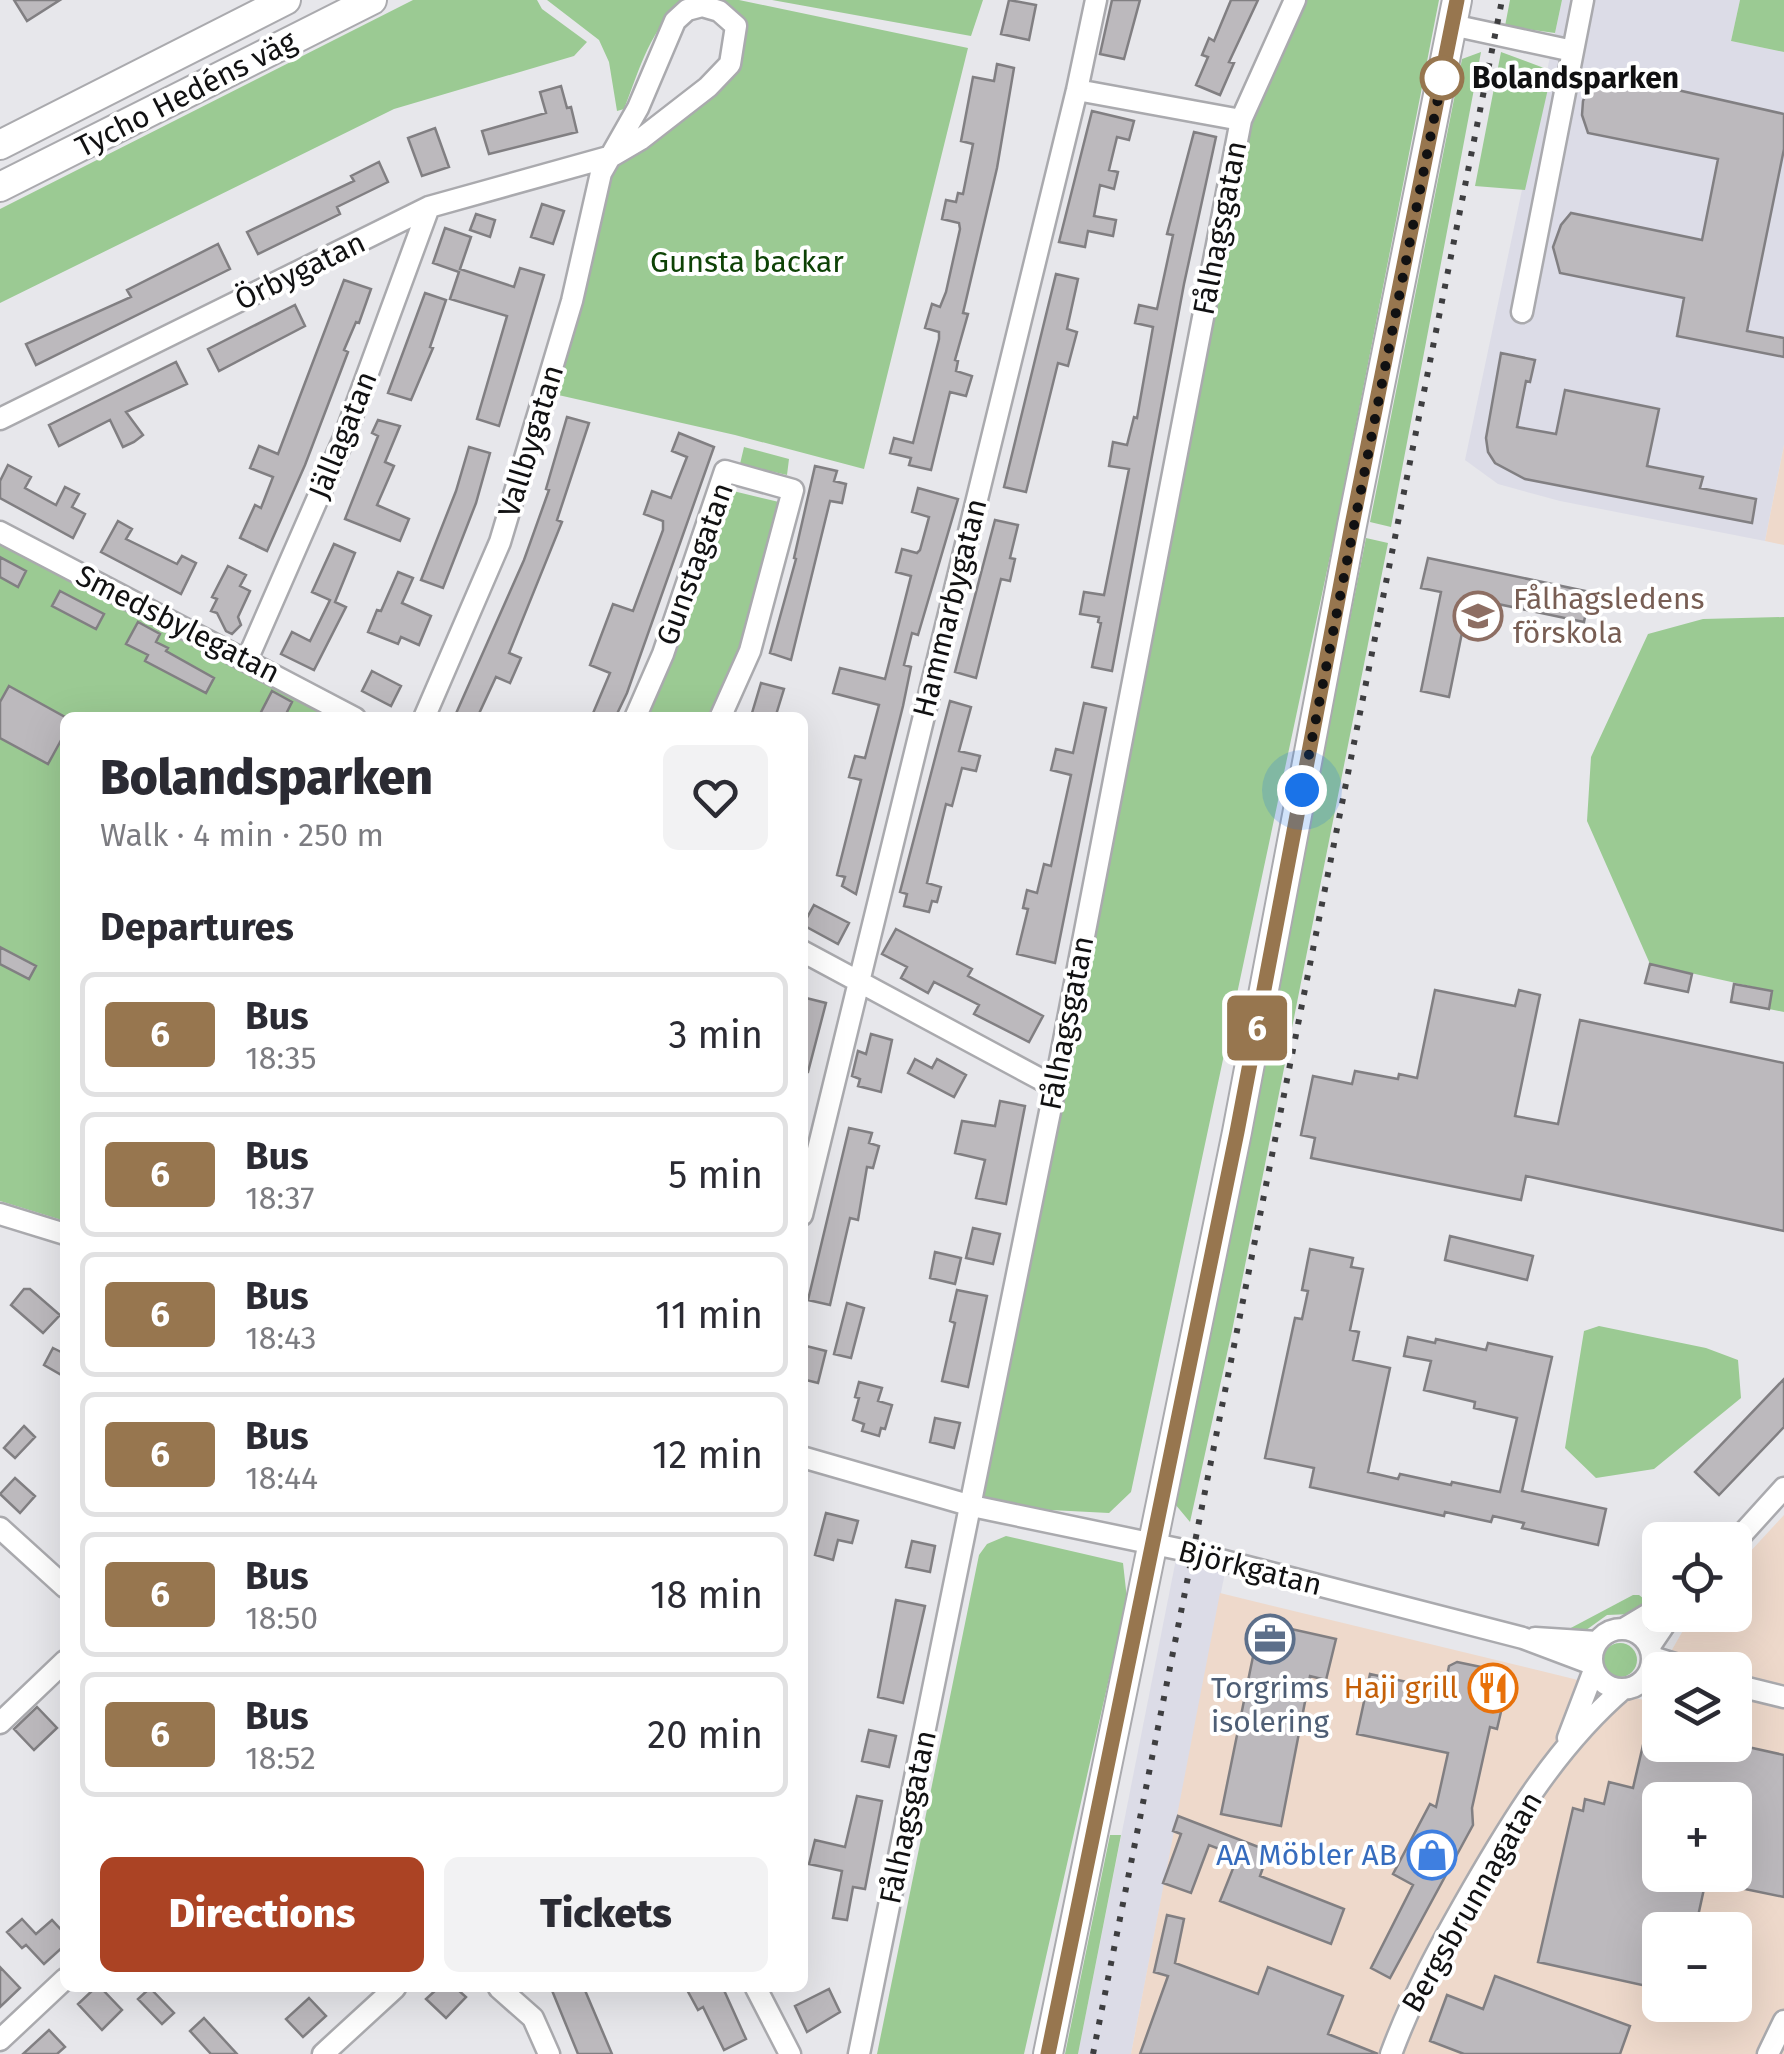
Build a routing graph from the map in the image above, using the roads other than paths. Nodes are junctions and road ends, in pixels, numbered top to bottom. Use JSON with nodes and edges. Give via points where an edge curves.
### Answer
{"nodes":[{"id":1,"x":286,"y":0,"type":"edge"},
{"id":2,"x":372,"y":0,"type":"edge"},
{"id":3,"x":1096,"y":0,"type":"edge"},
{"id":4,"x":1295,"y":0,"type":"edge"},
{"id":5,"x":1583,"y":0,"type":"edge"},
{"id":6,"x":1455,"y":13,"type":"edge"},
{"id":7,"x":1573,"y":51,"type":"junction"},
{"id":8,"x":1077,"y":90,"type":"junction"},
{"id":9,"x":1241,"y":120,"type":"junction"},
{"id":10,"x":0,"y":144,"type":"edge"},
{"id":11,"x":612,"y":156,"type":"junction"},
{"id":12,"x":0,"y":187,"type":"edge"},
{"id":13,"x":429,"y":206,"type":"junction"},
{"id":14,"x":1522,"y":312,"type":"dead end"},
{"id":15,"x":0,"y":419,"type":"edge"},
{"id":16,"x":0,"y":532,"type":"edge"},
{"id":17,"x":248,"y":660,"type":"junction"},
{"id":18,"x":344,"y":712,"type":"edge"},
{"id":19,"x":427,"y":712,"type":"edge"},
{"id":20,"x":638,"y":712,"type":"edge"},
{"id":21,"x":723,"y":712,"type":"edge"},
{"id":22,"x":808,"y":955,"type":"edge"},
{"id":23,"x":858,"y":980,"type":"junction"},
{"id":24,"x":1055,"y":1087,"type":"junction"},
{"id":25,"x":810,"y":1149,"type":"edge"},
{"id":26,"x":0,"y":1214,"type":"edge"},
{"id":27,"x":60,"y":1232,"type":"edge"},
{"id":28,"x":808,"y":1459,"type":"edge"},
{"id":29,"x":1784,"y":1488,"type":"edge"},
{"id":30,"x":972,"y":1506,"type":"junction"},
{"id":31,"x":1752,"y":1523,"type":"edge"},
{"id":32,"x":0,"y":1528,"type":"edge"},
{"id":33,"x":1151,"y":1544,"type":"junction"},
{"id":34,"x":25,"y":1551,"type":"junction"},
{"id":35,"x":0,"y":1556,"type":"edge"},
{"id":36,"x":60,"y":1582,"type":"edge"},
{"id":37,"x":1642,"y":1618,"type":"edge"},
{"id":38,"x":1625,"y":1628,"type":"junction"},
{"id":39,"x":1662,"y":1632,"type":"edge"},
{"id":40,"x":1523,"y":1638,"type":"junction"},
{"id":41,"x":1597,"y":1642,"type":"junction"},
{"id":42,"x":1651,"y":1651,"type":"joint"},
{"id":43,"x":60,"y":1666,"type":"edge"},
{"id":44,"x":1593,"y":1667,"type":"junction"},
{"id":45,"x":1642,"y":1683,"type":"edge"},
{"id":46,"x":1752,"y":1689,"type":"edge"},
{"id":47,"x":1784,"y":1696,"type":"edge"},
{"id":48,"x":0,"y":1722,"type":"edge"},
{"id":49,"x":1561,"y":1754,"type":"junction"},
{"id":50,"x":60,"y":1984,"type":"edge"},
{"id":51,"x":391,"y":1992,"type":"edge"},
{"id":52,"x":503,"y":1992,"type":"edge"},
{"id":53,"x":758,"y":1992,"type":"edge"},
{"id":54,"x":1784,"y":2021,"type":"edge"},
{"id":55,"x":0,"y":2040,"type":"edge"},
{"id":56,"x":322,"y":2054,"type":"edge"},
{"id":57,"x":549,"y":2054,"type":"edge"},
{"id":58,"x":790,"y":2054,"type":"edge"},
{"id":59,"x":859,"y":2054,"type":"edge"},
{"id":60,"x":1048,"y":2054,"type":"edge"},
{"id":61,"x":1392,"y":2054,"type":"edge"},
{"id":62,"x":1768,"y":2054,"type":"edge"}],
"edges":[{"from":1,"to":10,"type":"main road","name":"Tycho Hedéns väg"},
{"from":2,"to":12,"type":"main road","name":"Tycho Hedéns väg"},
{"from":3,"to":8,"type":"street","name":"Hammarbygatan"},
{"from":4,"to":9,"type":"street","name":"Fålhagsgatan"},
{"from":5,"to":7,"type":"street"},
{"from":6,"to":7,"type":"street"},
{"from":6,"to":33,"type":"main road"},
{"from":7,"to":14,"type":"street"},
{"from":8,"to":9,"type":"street"},
{"from":8,"to":23,"type":"street","name":"Hammarbygatan"},
{"from":9,"to":24,"type":"street","name":"Fålhagsgatan"},
{"from":11,"to":11,"type":"street","name":"Vallbygatan","via":[[674,21],[702,6],[730,18],[736,26],[730,64]]},
{"from":11,"to":13,"type":"street","name":"Örbygatan"},
{"from":11,"to":19,"type":"street","name":"Vallbygatan","via":[[601,173],[572,301],[500,542]]},
{"from":13,"to":15,"type":"street","name":"Örbygatan"},
{"from":13,"to":17,"type":"street","name":"Jällagatan","via":[[344,438]]},
{"from":16,"to":17,"type":"street","name":"Smedsbylegatan"},
{"from":17,"to":18,"type":"street","name":"Smedsbylegatan"},
{"from":20,"to":21,"type":"street","name":"Gunstagatan","via":[[725,471],[792,490],[750,651]]},
{"from":22,"to":23,"type":"street"},
{"from":23,"to":24,"type":"street"},
{"from":23,"to":25,"type":"street","name":"Hammarbygatan"},
{"from":24,"to":30,"type":"street","name":"Fålhagsgatan"},
{"from":26,"to":27,"type":"street"},
{"from":28,"to":30,"type":"street","name":"Björkgatan"},
{"from":29,"to":31,"type":"street"},
{"from":30,"to":33,"type":"street","name":"Björkgatan"},
{"from":30,"to":59,"type":"street","name":"Fålhagsgatan"},
{"from":32,"to":34,"type":"street"},
{"from":33,"to":40,"type":"street","name":"Björkgatan"},
{"from":33,"to":60,"type":"main road"},
{"from":34,"to":35,"type":"street"},
{"from":34,"to":36,"type":"street"},
{"from":37,"to":38,"type":"street"},
{"from":38,"to":41,"type":"street"},
{"from":38,"to":42,"type":"street"},
{"from":39,"to":42,"type":"street"},
{"from":40,"to":41,"type":"street","name":"Björkgatan"},
{"from":40,"to":44,"type":"street","name":"Björkgatan"},
{"from":41,"to":44,"type":"street"},
{"from":43,"to":48,"type":"street"},
{"from":44,"to":45,"type":"street","via":[[1610,1686]]},
{"from":44,"to":49,"type":"street","name":"Bergsbrunnagatan"},
{"from":45,"to":49,"type":"street","name":"Bergsbrunnagatan"},
{"from":46,"to":47,"type":"street"},
{"from":49,"to":61,"type":"street","name":"Bergsbrunnagatan","via":[[1512,1821],[1450,1929]]},
{"from":50,"to":55,"type":"street"},
{"from":51,"to":56,"type":"street"},
{"from":52,"to":57,"type":"street","via":[[532,2018]]},
{"from":53,"to":58,"type":"street"},
{"from":54,"to":62,"type":"street"}]}
